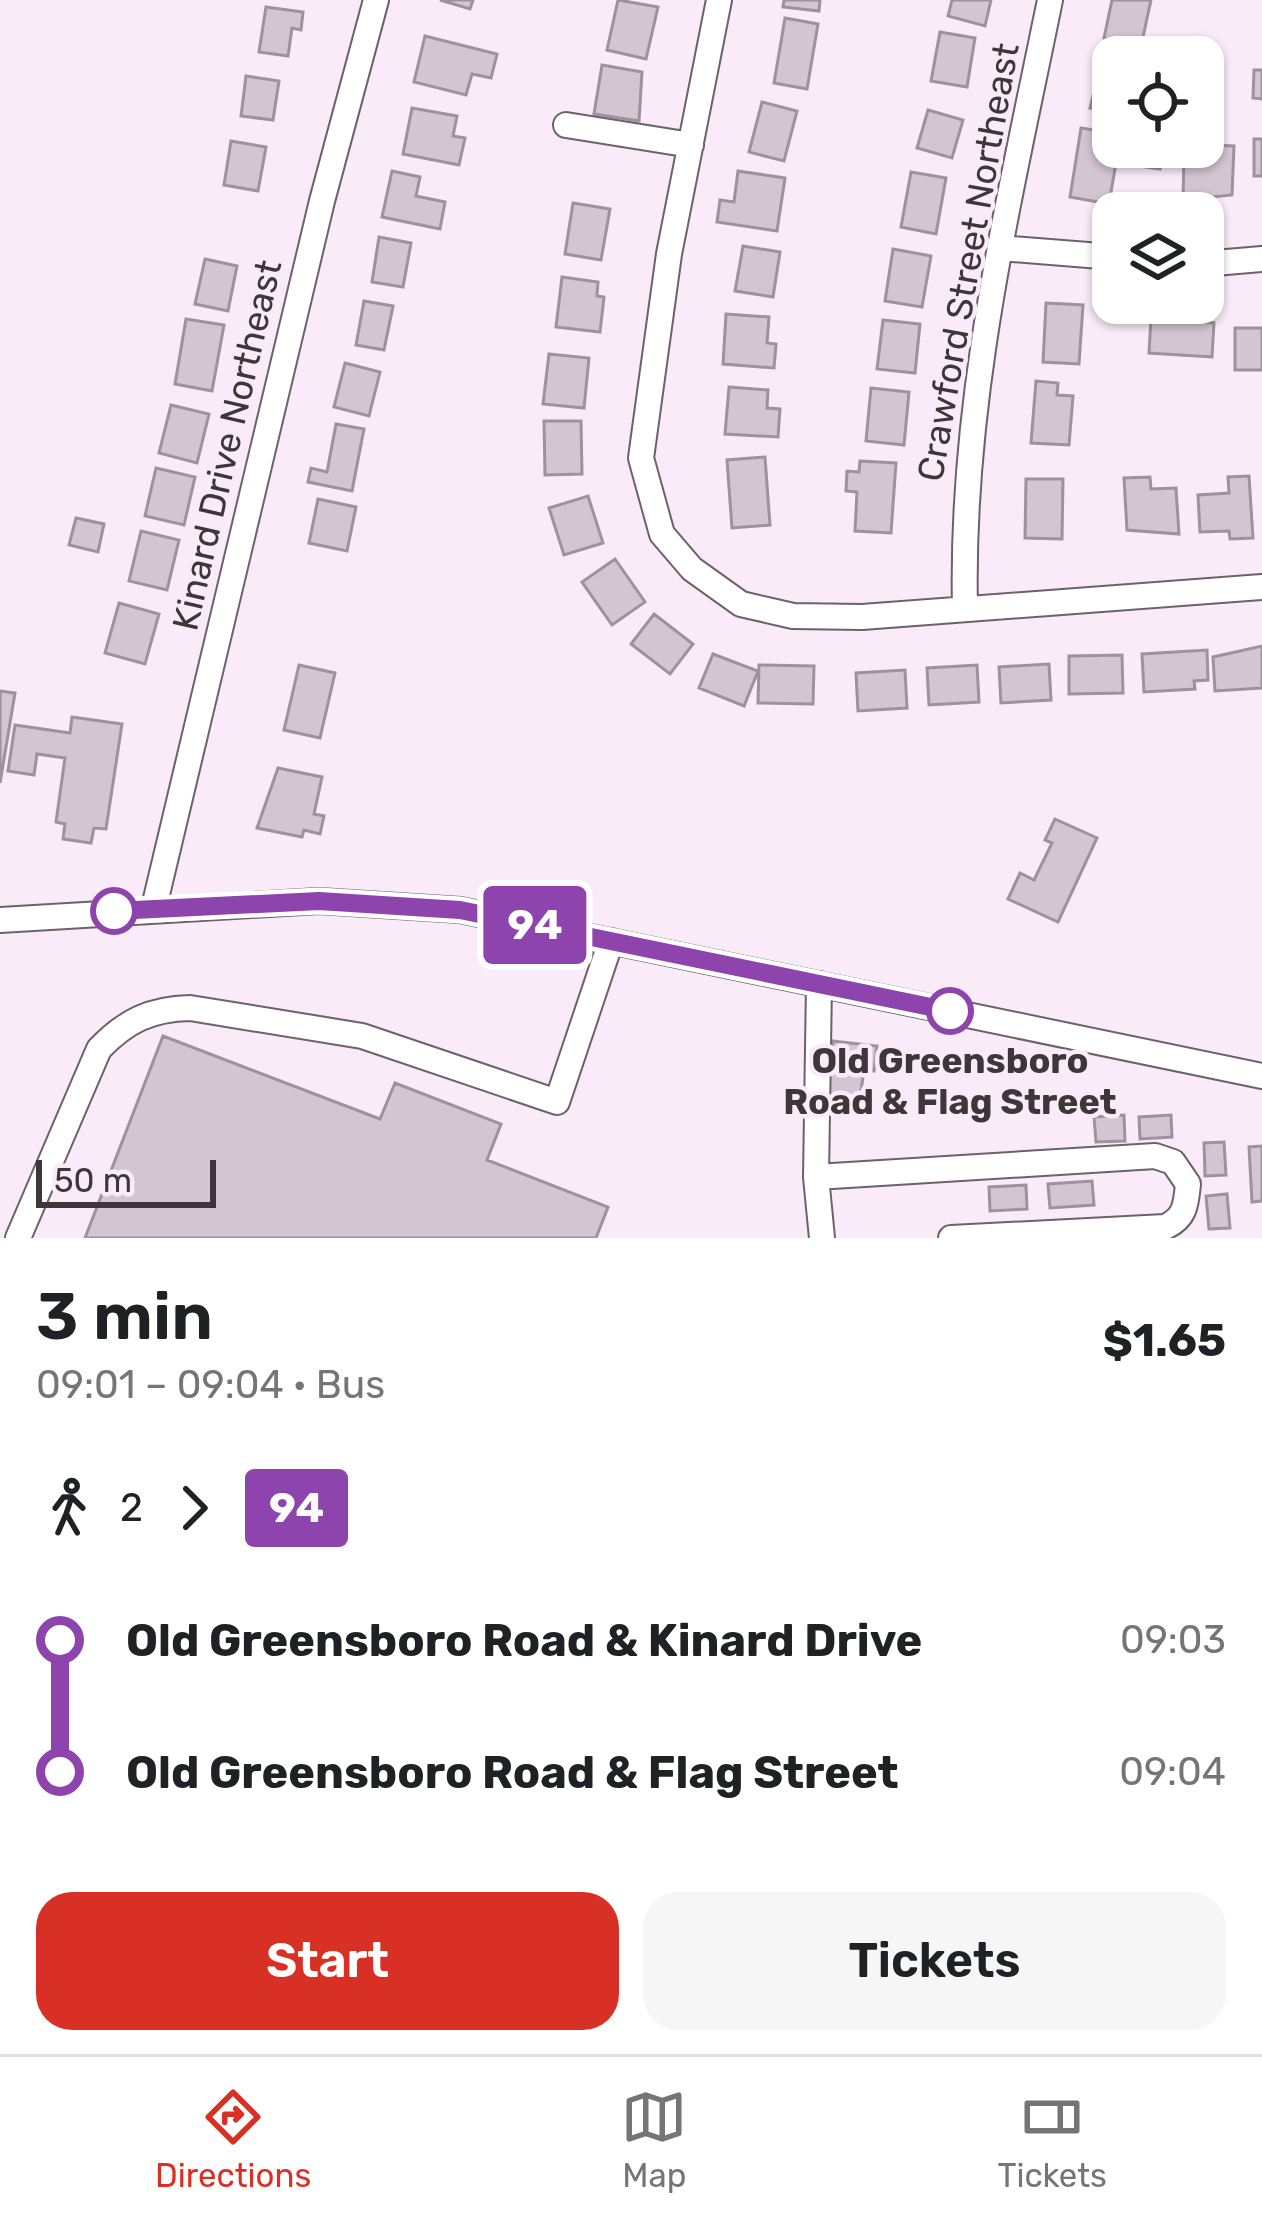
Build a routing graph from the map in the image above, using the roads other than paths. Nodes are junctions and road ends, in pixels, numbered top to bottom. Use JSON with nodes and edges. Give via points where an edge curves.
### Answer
{"nodes":[{"id":1,"x":376,"y":0,"type":"edge"},
{"id":2,"x":719,"y":0,"type":"edge"},
{"id":3,"x":1051,"y":0,"type":"edge"},
{"id":4,"x":566,"y":125,"type":"dead end"},
{"id":5,"x":691,"y":145,"type":"junction"},
{"id":6,"x":1000,"y":248,"type":"junction"},
{"id":7,"x":1092,"y":255,"type":"edge"},
{"id":8,"x":1262,"y":259,"type":"edge"},
{"id":9,"x":1224,"y":262,"type":"edge"},
{"id":10,"x":1262,"y":587,"type":"edge"},
{"id":11,"x":965,"y":608,"type":"junction"},
{"id":12,"x":154,"y":908,"type":"junction"},
{"id":13,"x":0,"y":920,"type":"edge"},
{"id":14,"x":611,"y":941,"type":"junction"},
{"id":15,"x":819,"y":984,"type":"junction"},
{"id":16,"x":1262,"y":1076,"type":"edge"},
{"id":17,"x":816,"y":1177,"type":"junction"},
{"id":18,"x":18,"y":1238,"type":"edge"},
{"id":19,"x":822,"y":1238,"type":"edge"},
{"id":20,"x":952,"y":1238,"type":"edge"}],
"edges":[{"from":1,"to":12,"type":"street","name":"Kinard Drive Northeast"},
{"from":2,"to":5,"type":"street"},
{"from":3,"to":6,"type":"street","name":"Crawford Street Northeast"},
{"from":4,"to":5,"type":"street"},
{"from":5,"to":11,"type":"street","via":[[641,458],[662,533],[692,569],[741,604],[793,616]]},
{"from":6,"to":7,"type":"street"},
{"from":6,"to":11,"type":"street","name":"Crawford Street Northeast","via":[[970,426]]},
{"from":8,"to":9,"type":"street"},
{"from":10,"to":11,"type":"street"},
{"from":12,"to":13,"type":"street"},
{"from":12,"to":14,"type":"street","via":[[319,901],[460,910]]},
{"from":14,"to":15,"type":"street"},
{"from":14,"to":18,"type":"street","via":[[557,1102],[362,1036],[190,1008],[123,1024],[99,1049]]},
{"from":15,"to":16,"type":"street"},
{"from":15,"to":17,"type":"street"},
{"from":17,"to":19,"type":"street"},
{"from":17,"to":20,"type":"street","via":[[1155,1156],[1173,1162],[1188,1184],[1185,1209],[1165,1227]]}]}
